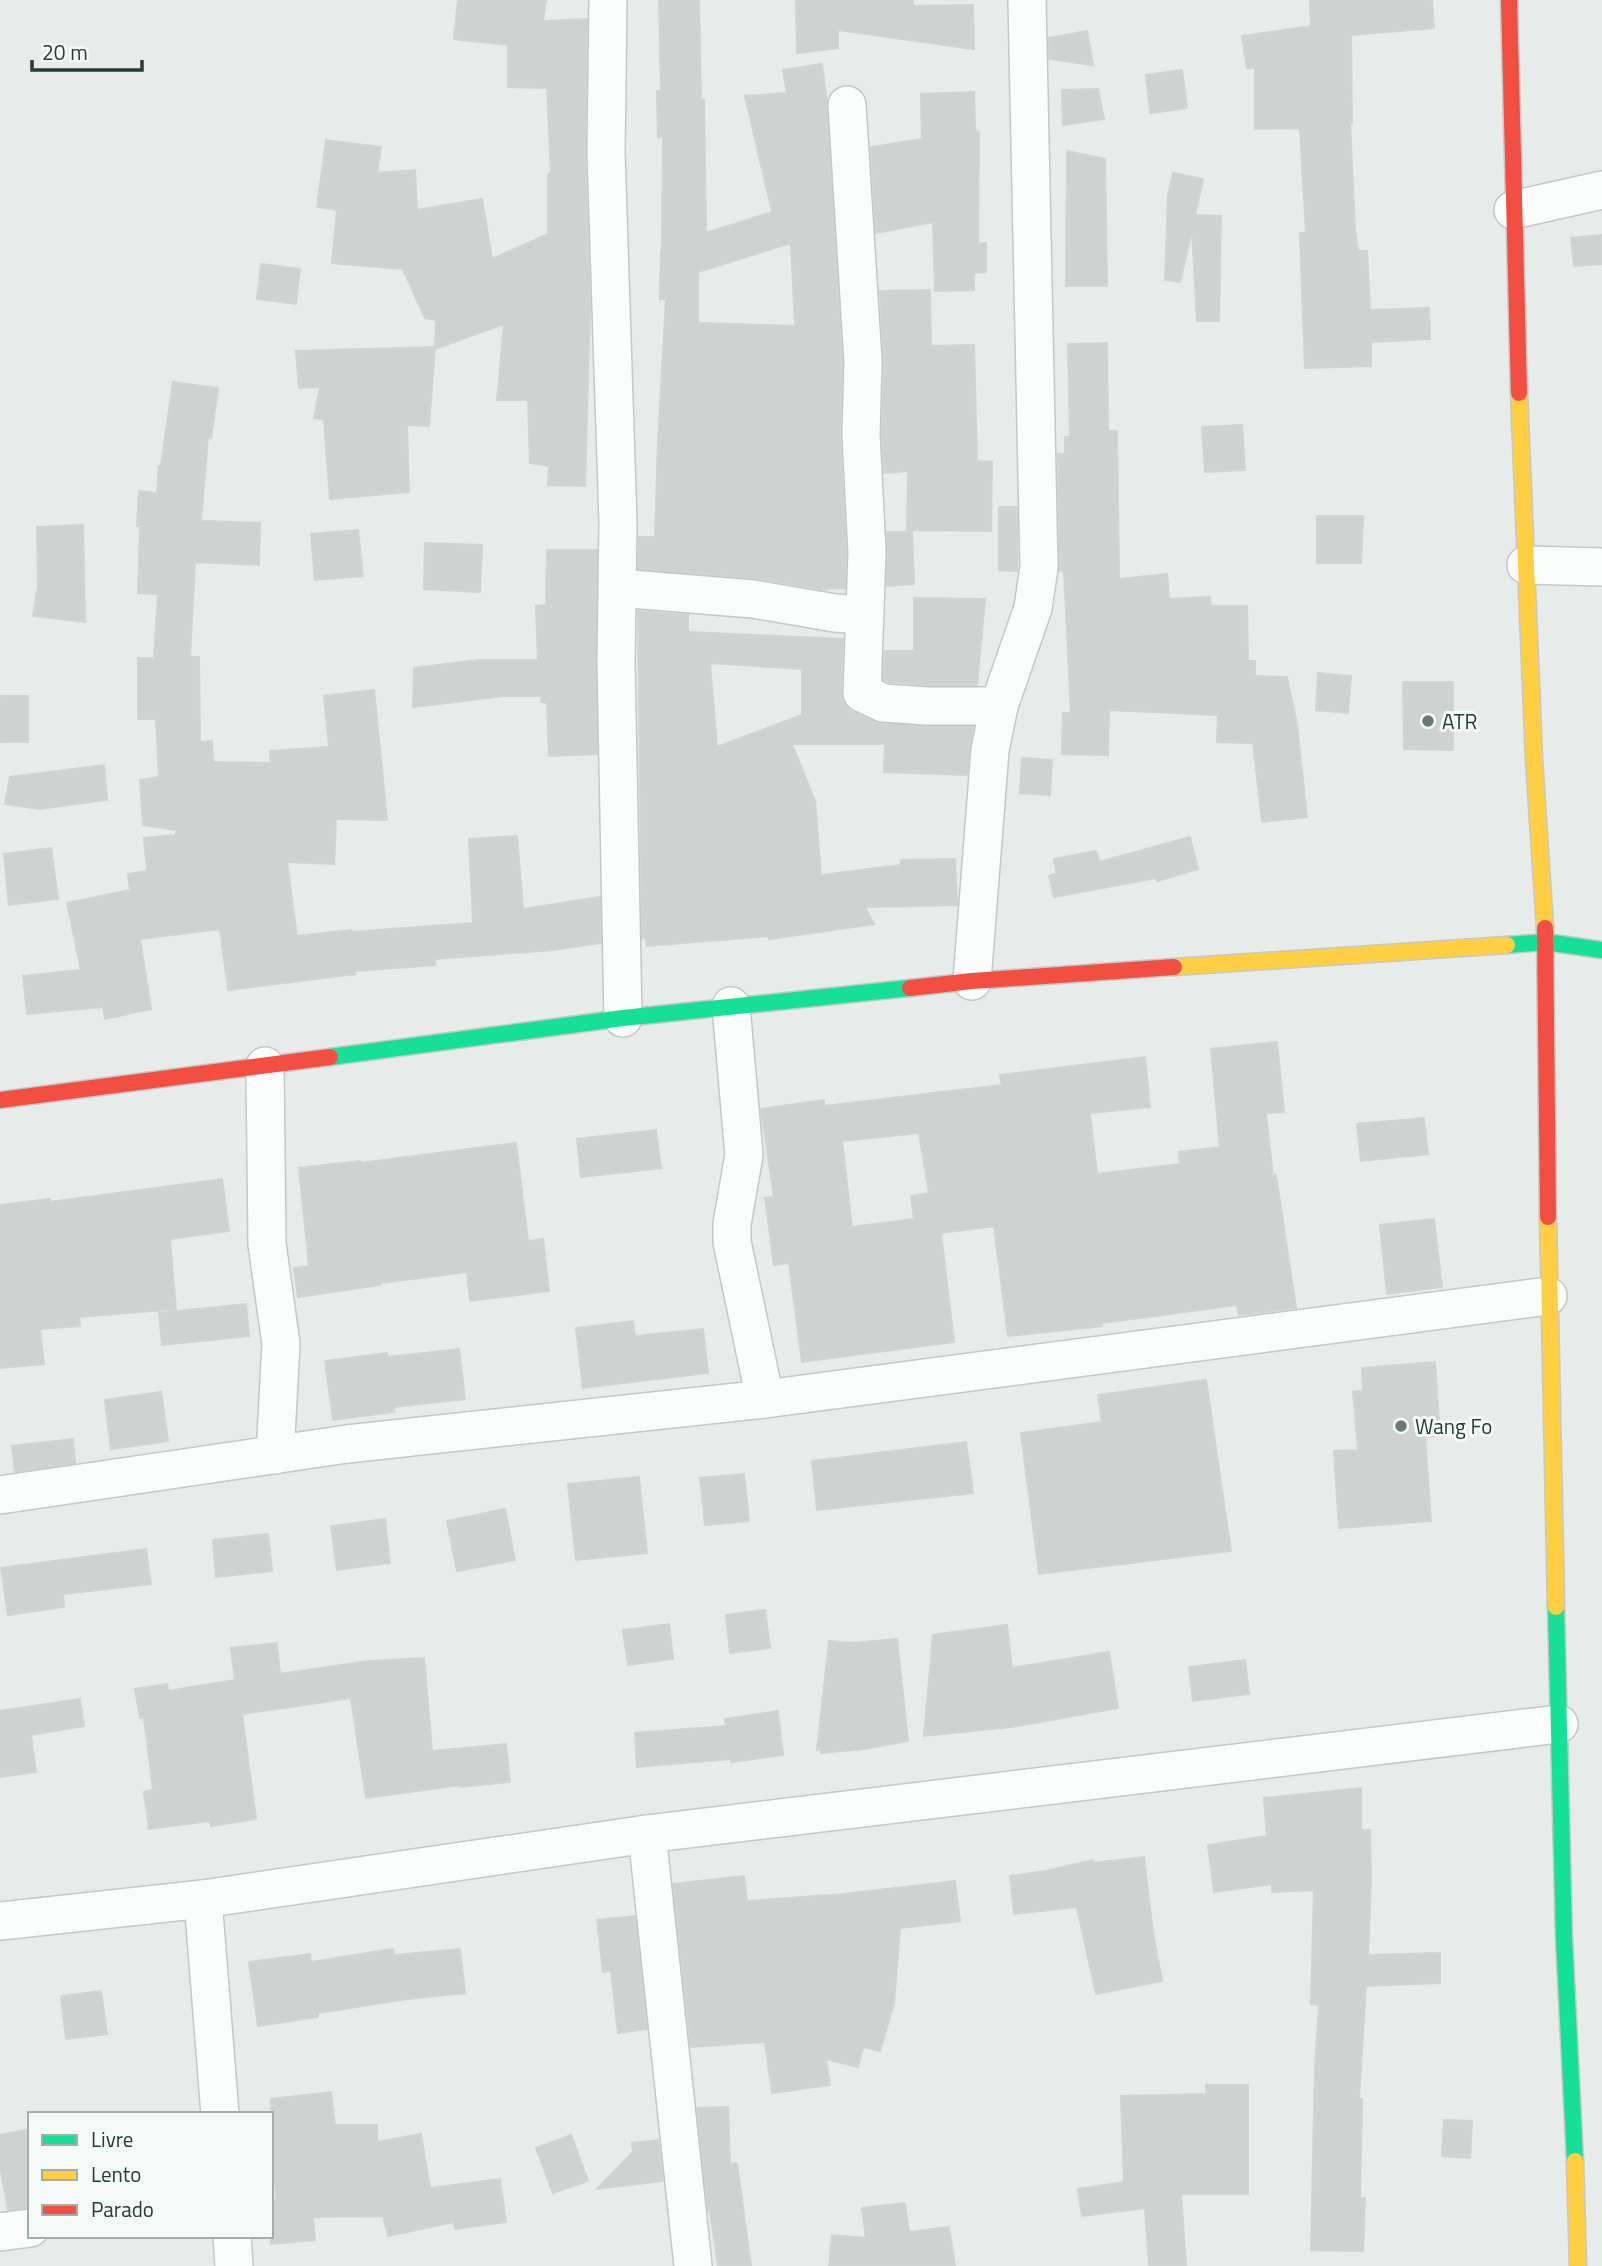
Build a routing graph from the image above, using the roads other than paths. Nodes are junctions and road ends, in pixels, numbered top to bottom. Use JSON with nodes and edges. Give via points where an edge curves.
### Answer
{"nodes":[{"id":1,"x":608,"y":0,"type":"edge"},
{"id":2,"x":1027,"y":0,"type":"edge"},
{"id":3,"x":1509,"y":0,"type":"edge"},
{"id":4,"x":847,"y":105,"type":"dead end"},
{"id":5,"x":1602,"y":190,"type":"edge"},
{"id":6,"x":1513,"y":210,"type":"junction"},
{"id":7,"x":1526,"y":565,"type":"junction"},
{"id":8,"x":1602,"y":567,"type":"edge"},
{"id":9,"x":618,"y":588,"type":"junction"},
{"id":10,"x":864,"y":615,"type":"junction"},
{"id":11,"x":999,"y":706,"type":"junction"},
{"id":12,"x":1545,"y":942,"type":"junction"},
{"id":13,"x":1602,"y":950,"type":"edge"},
{"id":14,"x":972,"y":981,"type":"junction"},
{"id":15,"x":731,"y":1006,"type":"junction"},
{"id":16,"x":623,"y":1017,"type":"junction"},
{"id":17,"x":265,"y":1066,"type":"junction"},
{"id":18,"x":0,"y":1100,"type":"edge"},
{"id":19,"x":1548,"y":1296,"type":"junction"},
{"id":20,"x":765,"y":1399,"type":"junction"},
{"id":21,"x":275,"y":1455,"type":"junction"},
{"id":22,"x":0,"y":1495,"type":"edge"},
{"id":23,"x":1559,"y":1724,"type":"junction"},
{"id":24,"x":647,"y":1834,"type":"junction"},
{"id":25,"x":203,"y":1899,"type":"junction"},
{"id":26,"x":0,"y":1921,"type":"edge"},
{"id":27,"x":220,"y":2112,"type":"edge"},
{"id":28,"x":28,"y":2228,"type":"edge"},
{"id":29,"x":0,"y":2232,"type":"edge"},
{"id":30,"x":232,"y":2238,"type":"edge"},
{"id":31,"x":234,"y":2266,"type":"edge"},
{"id":32,"x":693,"y":2266,"type":"edge"},
{"id":33,"x":1578,"y":2266,"type":"edge"}],
"edges":[{"from":1,"to":9,"type":"street","via":[[606,153]]},
{"from":2,"to":11,"type":"street","via":[[1039,567],[1034,608]]},
{"from":3,"to":6,"type":"main road"},
{"from":4,"to":10,"type":"street","via":[[863,361]]},
{"from":5,"to":6,"type":"street"},
{"from":6,"to":7,"type":"main road"},
{"from":7,"to":8,"type":"street"},
{"from":7,"to":12,"type":"main road"},
{"from":9,"to":10,"type":"street","via":[[752,599]]},
{"from":9,"to":16,"type":"street"},
{"from":10,"to":11,"type":"street","via":[[862,693],[883,703]]},
{"from":11,"to":14,"type":"street","via":[[985,792]]},
{"from":12,"to":13,"type":"main road"},
{"from":12,"to":14,"type":"main road"},
{"from":12,"to":19,"type":"main road"},
{"from":14,"to":15,"type":"main road"},
{"from":15,"to":16,"type":"main road"},
{"from":15,"to":20,"type":"street","via":[[744,1155],[732,1242]]},
{"from":16,"to":17,"type":"main road"},
{"from":17,"to":18,"type":"main road"},
{"from":17,"to":21,"type":"street","via":[[267,1244],[281,1362]]},
{"from":19,"to":20,"type":"street"},
{"from":19,"to":23,"type":"main road"},
{"from":20,"to":21,"type":"street"},
{"from":21,"to":22,"type":"street"},
{"from":23,"to":24,"type":"street"},
{"from":23,"to":33,"type":"main road"},
{"from":24,"to":25,"type":"street"},
{"from":24,"to":32,"type":"street"},
{"from":25,"to":26,"type":"street"},
{"from":25,"to":27,"type":"street"},
{"from":28,"to":29,"type":"street"},
{"from":30,"to":31,"type":"street"}]}
